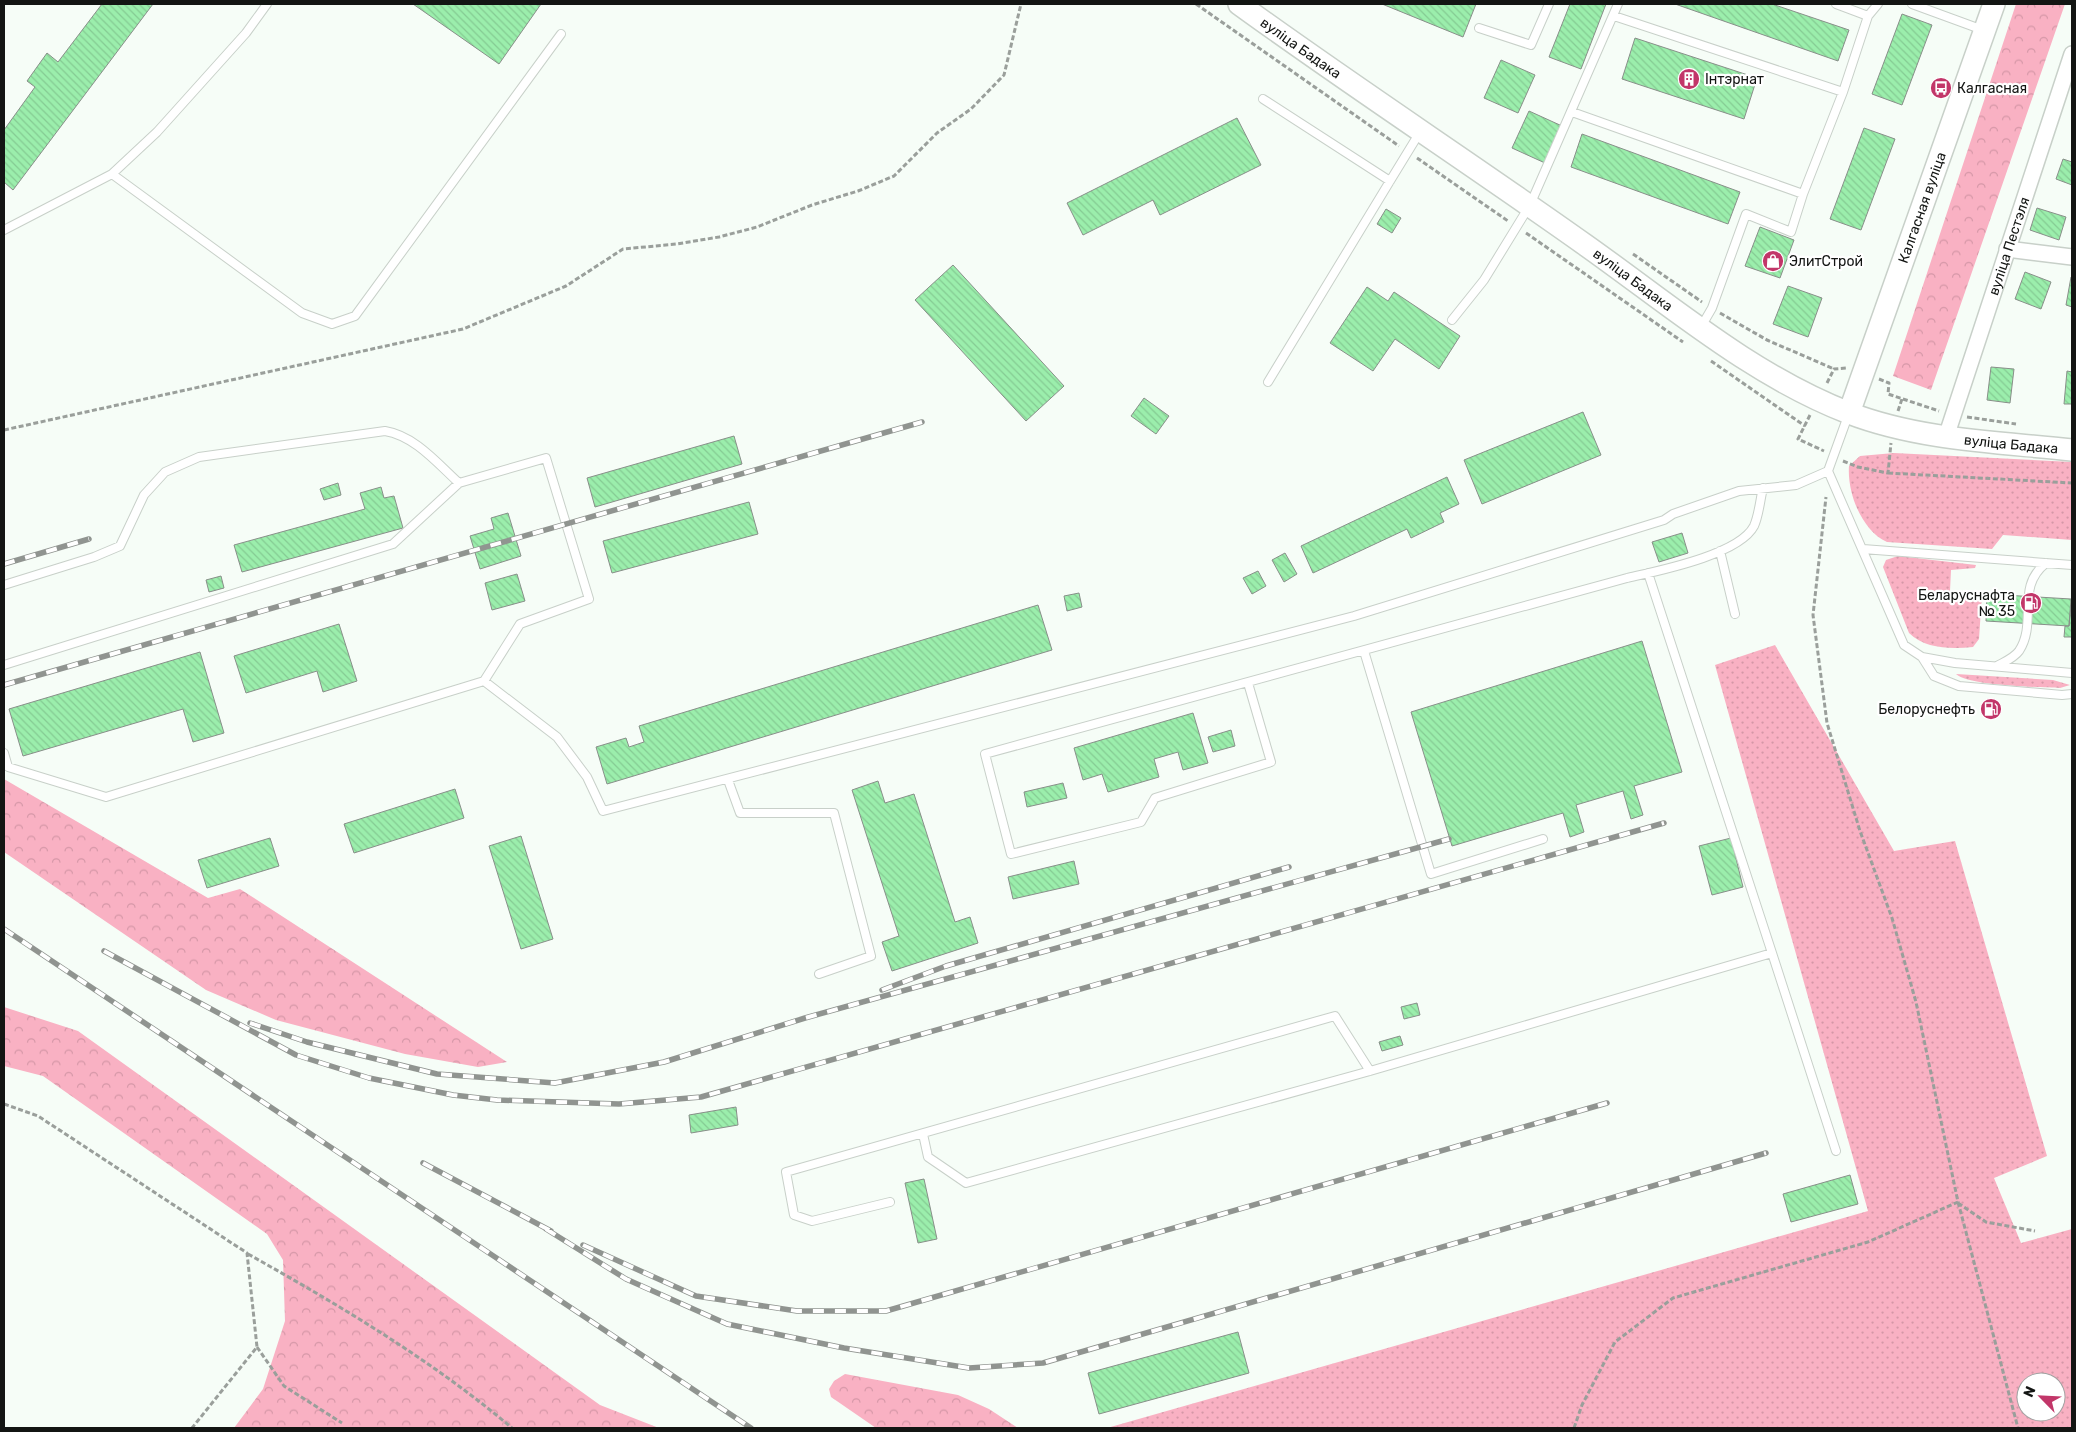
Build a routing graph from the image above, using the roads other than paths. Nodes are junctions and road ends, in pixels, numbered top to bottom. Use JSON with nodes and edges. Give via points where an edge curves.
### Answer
{"nodes":[{"id":1,"x":267,"y":4,"type":"edge"},
{"id":2,"x":1239,"y":4,"type":"edge"},
{"id":3,"x":1549,"y":4,"type":"edge"},
{"id":4,"x":1618,"y":4,"type":"edge"},
{"id":5,"x":1836,"y":4,"type":"edge"},
{"id":6,"x":1878,"y":4,"type":"edge"},
{"id":7,"x":1912,"y":4,"type":"edge"},
{"id":8,"x":1994,"y":4,"type":"edge"},
{"id":9,"x":1614,"y":16,"type":"junction"},
{"id":10,"x":1868,"y":16,"type":"junction"},
{"id":11,"x":1479,"y":28,"type":"dead end"},
{"id":12,"x":1985,"y":31,"type":"junction"},
{"id":13,"x":561,"y":34,"type":"dead end"},
{"id":14,"x":2072,"y":54,"type":"edge"},
{"id":15,"x":1843,"y":92,"type":"junction"},
{"id":16,"x":1263,"y":99,"type":"dead end"},
{"id":17,"x":1572,"y":112,"type":"junction"},
{"id":18,"x":1421,"y":130,"type":"junction"},
{"id":19,"x":112,"y":174,"type":"junction"},
{"id":20,"x":1390,"y":181,"type":"junction"},
{"id":21,"x":1803,"y":194,"type":"junction"},
{"id":22,"x":1530,"y":205,"type":"junction"},
{"id":23,"x":4,"y":230,"type":"edge"},
{"id":24,"x":2007,"y":249,"type":"junction"},
{"id":25,"x":2072,"y":258,"type":"edge"},
{"id":26,"x":1452,"y":320,"type":"dead end"},
{"id":27,"x":1701,"y":327,"type":"junction"},
{"id":28,"x":1268,"y":382,"type":"dead end"},
{"id":29,"x":1849,"y":413,"type":"junction"},
{"id":30,"x":1946,"y":437,"type":"junction"},
{"id":31,"x":2072,"y":450,"type":"edge"},
{"id":32,"x":1828,"y":471,"type":"junction"},
{"id":33,"x":459,"y":483,"type":"junction"},
{"id":34,"x":1763,"y":488,"type":"junction"},
{"id":35,"x":1863,"y":549,"type":"junction"},
{"id":36,"x":1720,"y":551,"type":"junction"},
{"id":37,"x":2046,"y":563,"type":"junction"},
{"id":38,"x":2072,"y":565,"type":"edge"},
{"id":39,"x":1648,"y":573,"type":"junction"},
{"id":40,"x":4,"y":585,"type":"edge"},
{"id":41,"x":1735,"y":614,"type":"dead end"},
{"id":42,"x":1364,"y":651,"type":"junction"},
{"id":43,"x":1922,"y":657,"type":"junction"},
{"id":44,"x":4,"y":665,"type":"edge"},
{"id":45,"x":1997,"y":666,"type":"junction"},
{"id":46,"x":2072,"y":673,"type":"edge"},
{"id":47,"x":484,"y":681,"type":"junction"},
{"id":48,"x":1248,"y":683,"type":"junction"},
{"id":49,"x":2072,"y":694,"type":"edge"},
{"id":50,"x":4,"y":753,"type":"edge"},
{"id":51,"x":728,"y":780,"type":"junction"},
{"id":52,"x":1543,"y":839,"type":"dead end"},
{"id":53,"x":1772,"y":953,"type":"junction"},
{"id":54,"x":819,"y":974,"type":"dead end"},
{"id":55,"x":1370,"y":1070,"type":"junction"},
{"id":56,"x":923,"y":1134,"type":"junction"},
{"id":57,"x":1836,"y":1151,"type":"dead end"},
{"id":58,"x":890,"y":1202,"type":"dead end"}],
"edges":[{"from":1,"to":19,"type":"lane","via":[[246,33],[163,125]]},
{"from":2,"to":18,"type":"main road","name":"вуліца Бадака"},
{"from":3,"to":11,"type":"lane","via":[[1531,45]]},
{"from":4,"to":9,"type":"lane"},
{"from":5,"to":10,"type":"lane"},
{"from":6,"to":10,"type":"lane"},
{"from":7,"to":12,"type":"lane"},
{"from":8,"to":12,"type":"main road","name":"Калгасная вуліца"},
{"from":9,"to":15,"type":"lane"},
{"from":9,"to":17,"type":"lane"},
{"from":10,"to":15,"type":"lane"},
{"from":12,"to":29,"type":"main road","name":"Калгасная вуліца"},
{"from":13,"to":19,"type":"lane","via":[[355,316],[332,324],[302,313]]},
{"from":14,"to":24,"type":"street","name":"вуліца Пестэля"},
{"from":15,"to":21,"type":"lane"},
{"from":16,"to":20,"type":"lane"},
{"from":17,"to":21,"type":"lane"},
{"from":17,"to":22,"type":"lane"},
{"from":18,"to":20,"type":"lane"},
{"from":18,"to":22,"type":"main road","name":"вуліца Бадака"},
{"from":19,"to":23,"type":"lane"},
{"from":20,"to":28,"type":"lane"},
{"from":21,"to":27,"type":"lane","via":[[1791,232],[1746,214],[1712,308]]},
{"from":22,"to":26,"type":"lane","via":[[1484,280]]},
{"from":22,"to":27,"type":"main road","name":"вуліца Бадака"},
{"from":24,"to":25,"type":"street"},
{"from":24,"to":30,"type":"street","name":"вуліца Пестэля"},
{"from":27,"to":29,"type":"main road","name":"вуліца Бадака","via":[[1746,360]]},
{"from":29,"to":30,"type":"main road","name":"вуліца Бадака"},
{"from":29,"to":32,"type":"lane"},
{"from":30,"to":31,"type":"main road","name":"вуліца Бадака"},
{"from":32,"to":34,"type":"lane","via":[[1796,485]]},
{"from":32,"to":35,"type":"lane"},
{"from":33,"to":40,"type":"lane","via":[[412,442],[400,434],[384,431],[199,457],[165,472],[144,495],[120,546]]},
{"from":33,"to":44,"type":"lane","via":[[393,544]]},
{"from":33,"to":47,"type":"lane","via":[[546,458],[589,599],[520,624]]},
{"from":34,"to":36,"type":"lane","via":[[1754,526],[1740,540]]},
{"from":34,"to":51,"type":"lane","via":[[1739,491],[1664,520],[1354,616]]},
{"from":35,"to":37,"type":"lane"},
{"from":35,"to":43,"type":"lane","via":[[1904,645]]},
{"from":36,"to":39,"type":"lane","via":[[1687,564]]},
{"from":36,"to":41,"type":"lane"},
{"from":37,"to":38,"type":"lane"},
{"from":37,"to":45,"type":"lane","via":[[2031,580],[2026,637],[2019,652]]},
{"from":39,"to":42,"type":"lane"},
{"from":39,"to":53,"type":"lane"},
{"from":42,"to":48,"type":"lane"},
{"from":42,"to":52,"type":"lane","via":[[1430,874]]},
{"from":43,"to":45,"type":"lane"},
{"from":43,"to":49,"type":"lane","via":[[1934,676],[1959,686]]},
{"from":45,"to":46,"type":"lane"},
{"from":47,"to":50,"type":"lane","via":[[106,797],[8,767]]},
{"from":47,"to":51,"type":"lane","via":[[557,737],[587,777],[603,811]]},
{"from":48,"to":48,"type":"lane","via":[[985,754],[1011,854],[1141,822],[1156,798],[1271,762]]},
{"from":51,"to":54,"type":"lane","via":[[740,812],[834,813],[871,956]]},
{"from":53,"to":55,"type":"lane"},
{"from":53,"to":57,"type":"lane"},
{"from":55,"to":56,"type":"lane","via":[[966,1183],[928,1157]]},
{"from":55,"to":56,"type":"lane","via":[[1336,1016]]},
{"from":56,"to":58,"type":"lane","via":[[786,1172],[794,1215],[812,1221]]}]}
